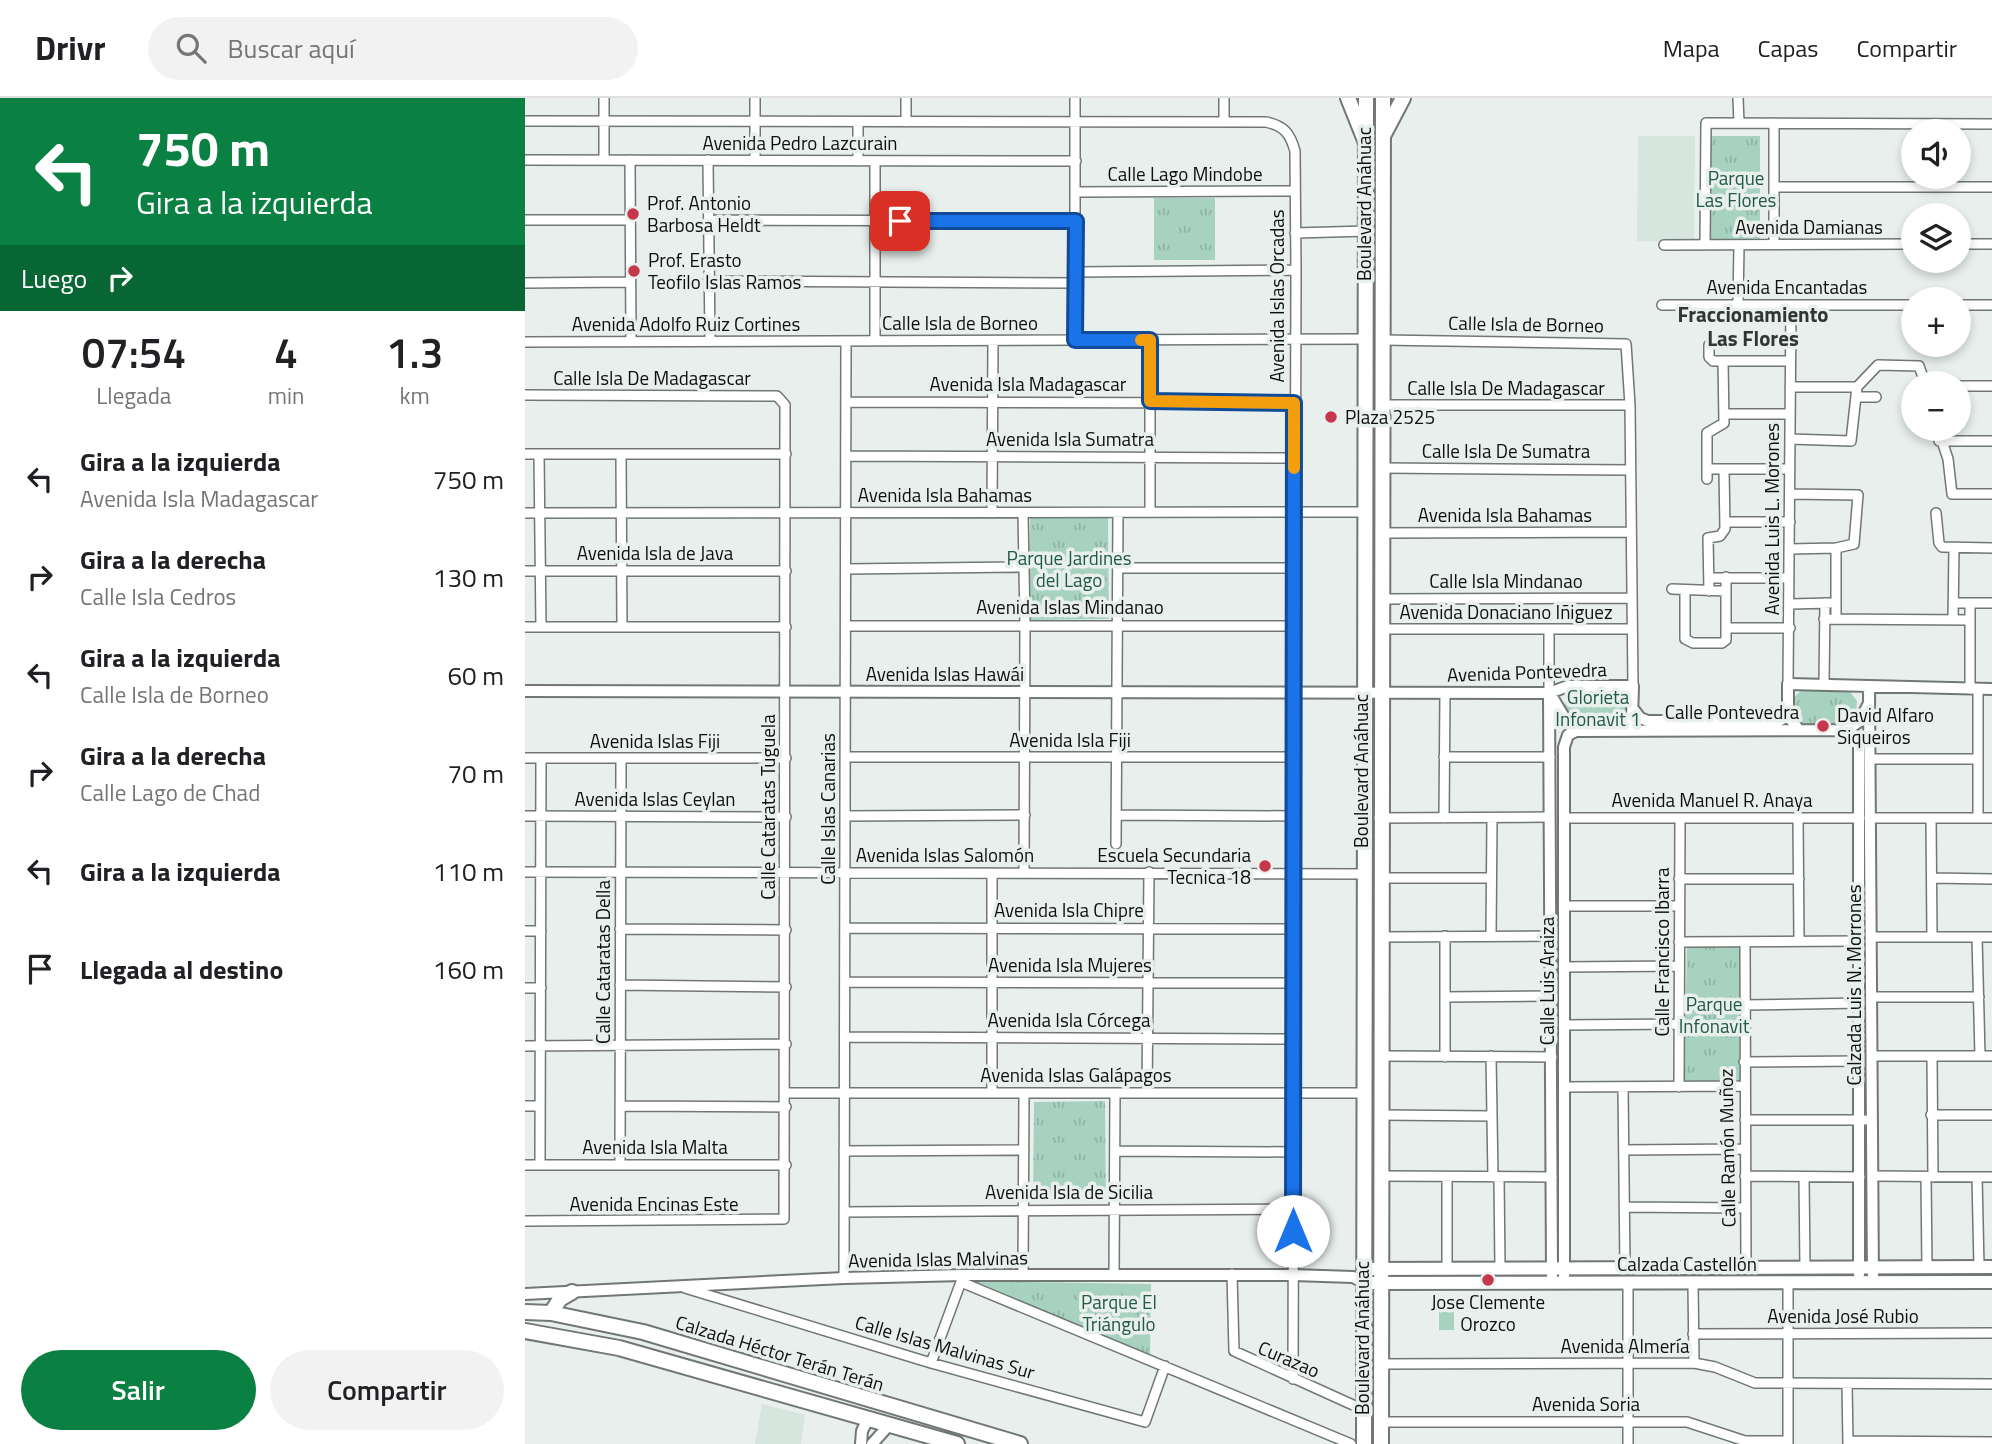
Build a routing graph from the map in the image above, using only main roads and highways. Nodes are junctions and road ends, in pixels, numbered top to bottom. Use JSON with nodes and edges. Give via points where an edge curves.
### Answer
{"nodes":[{"id":1,"x":1348,"y":98,"type":"edge"},
{"id":2,"x":1366,"y":98,"type":"edge"},
{"id":3,"x":1383,"y":98,"type":"edge"},
{"id":4,"x":1403,"y":98,"type":"edge"},
{"id":5,"x":1383,"y":135,"type":"junction"},
{"id":6,"x":1367,"y":143,"type":"junction"},
{"id":7,"x":1373,"y":876,"type":"junction"},
{"id":8,"x":1985,"y":1267,"type":"edge"},
{"id":9,"x":1361,"y":1276,"type":"junction"},
{"id":10,"x":1382,"y":1276,"type":"junction"},
{"id":11,"x":1992,"y":1282,"type":"edge"},
{"id":12,"x":572,"y":1292,"type":"road end"},
{"id":13,"x":525,"y":1312,"type":"edge"},
{"id":14,"x":551,"y":1313,"type":"junction"},
{"id":15,"x":525,"y":1331,"type":"edge"},
{"id":16,"x":762,"y":1388,"type":"junction"},
{"id":17,"x":827,"y":1388,"type":"junction"},
{"id":18,"x":868,"y":1419,"type":"junction"},
{"id":19,"x":933,"y":1419,"type":"junction"},
{"id":20,"x":957,"y":1444,"type":"edge"},
{"id":21,"x":1020,"y":1444,"type":"edge"},
{"id":22,"x":1364,"y":1444,"type":"edge"},
{"id":23,"x":1381,"y":1444,"type":"edge"}],
"edges":[{"from":1,"to":6,"type":"main road"},
{"from":2,"to":6,"type":"main road","name":"Boulevard Anáhuac"},
{"from":3,"to":5,"type":"main road","name":"Boulevard Anáhuac"},
{"from":4,"to":5,"type":"main road"},
{"from":5,"to":7,"type":"main road","name":"Boulevard Anáhuac","via":[[1380,817]]},
{"from":6,"to":7,"type":"main road","name":"Boulevard Anáhuac","via":[[1366,693]]},
{"from":7,"to":9,"type":"main road","name":"Boulevard Anáhuac"},
{"from":7,"to":10,"type":"main road","name":"Boulevard Anáhuac","via":[[1380,937]]},
{"from":8,"to":10,"type":"main road","name":"Calzada Castellón","via":[[1447,1269]]},
{"from":9,"to":10,"type":"main road"},
{"from":9,"to":22,"type":"main road","name":"Boulevard Anáhuac"},
{"from":10,"to":11,"type":"main road","name":"Calzada Castellón","via":[[1558,1283]]},
{"from":10,"to":23,"type":"main road","name":"Boulevard Anáhuac"},
{"from":12,"to":14,"type":"main road","via":[[560,1299]]},
{"from":13,"to":14,"type":"main road","name":"Calzada Héctor Terán Terán"},
{"from":14,"to":17,"type":"main road","name":"Calzada Héctor Terán Terán","via":[[643,1332]]},
{"from":15,"to":16,"type":"main road","name":"Calzada Héctor Terán Terán","via":[[619,1348]]},
{"from":16,"to":17,"type":"main road","via":[[813,1394]]},
{"from":16,"to":18,"type":"main road","name":"Calzada Héctor Terán Terán"},
{"from":17,"to":19,"type":"main road","name":"Calzada Héctor Terán Terán"},
{"from":18,"to":19,"type":"main road","via":[[883,1413]]},
{"from":18,"to":20,"type":"main road","name":"Calzada Héctor Terán Terán"},
{"from":19,"to":21,"type":"main road","name":"Calzada Héctor Terán Terán"}]}
